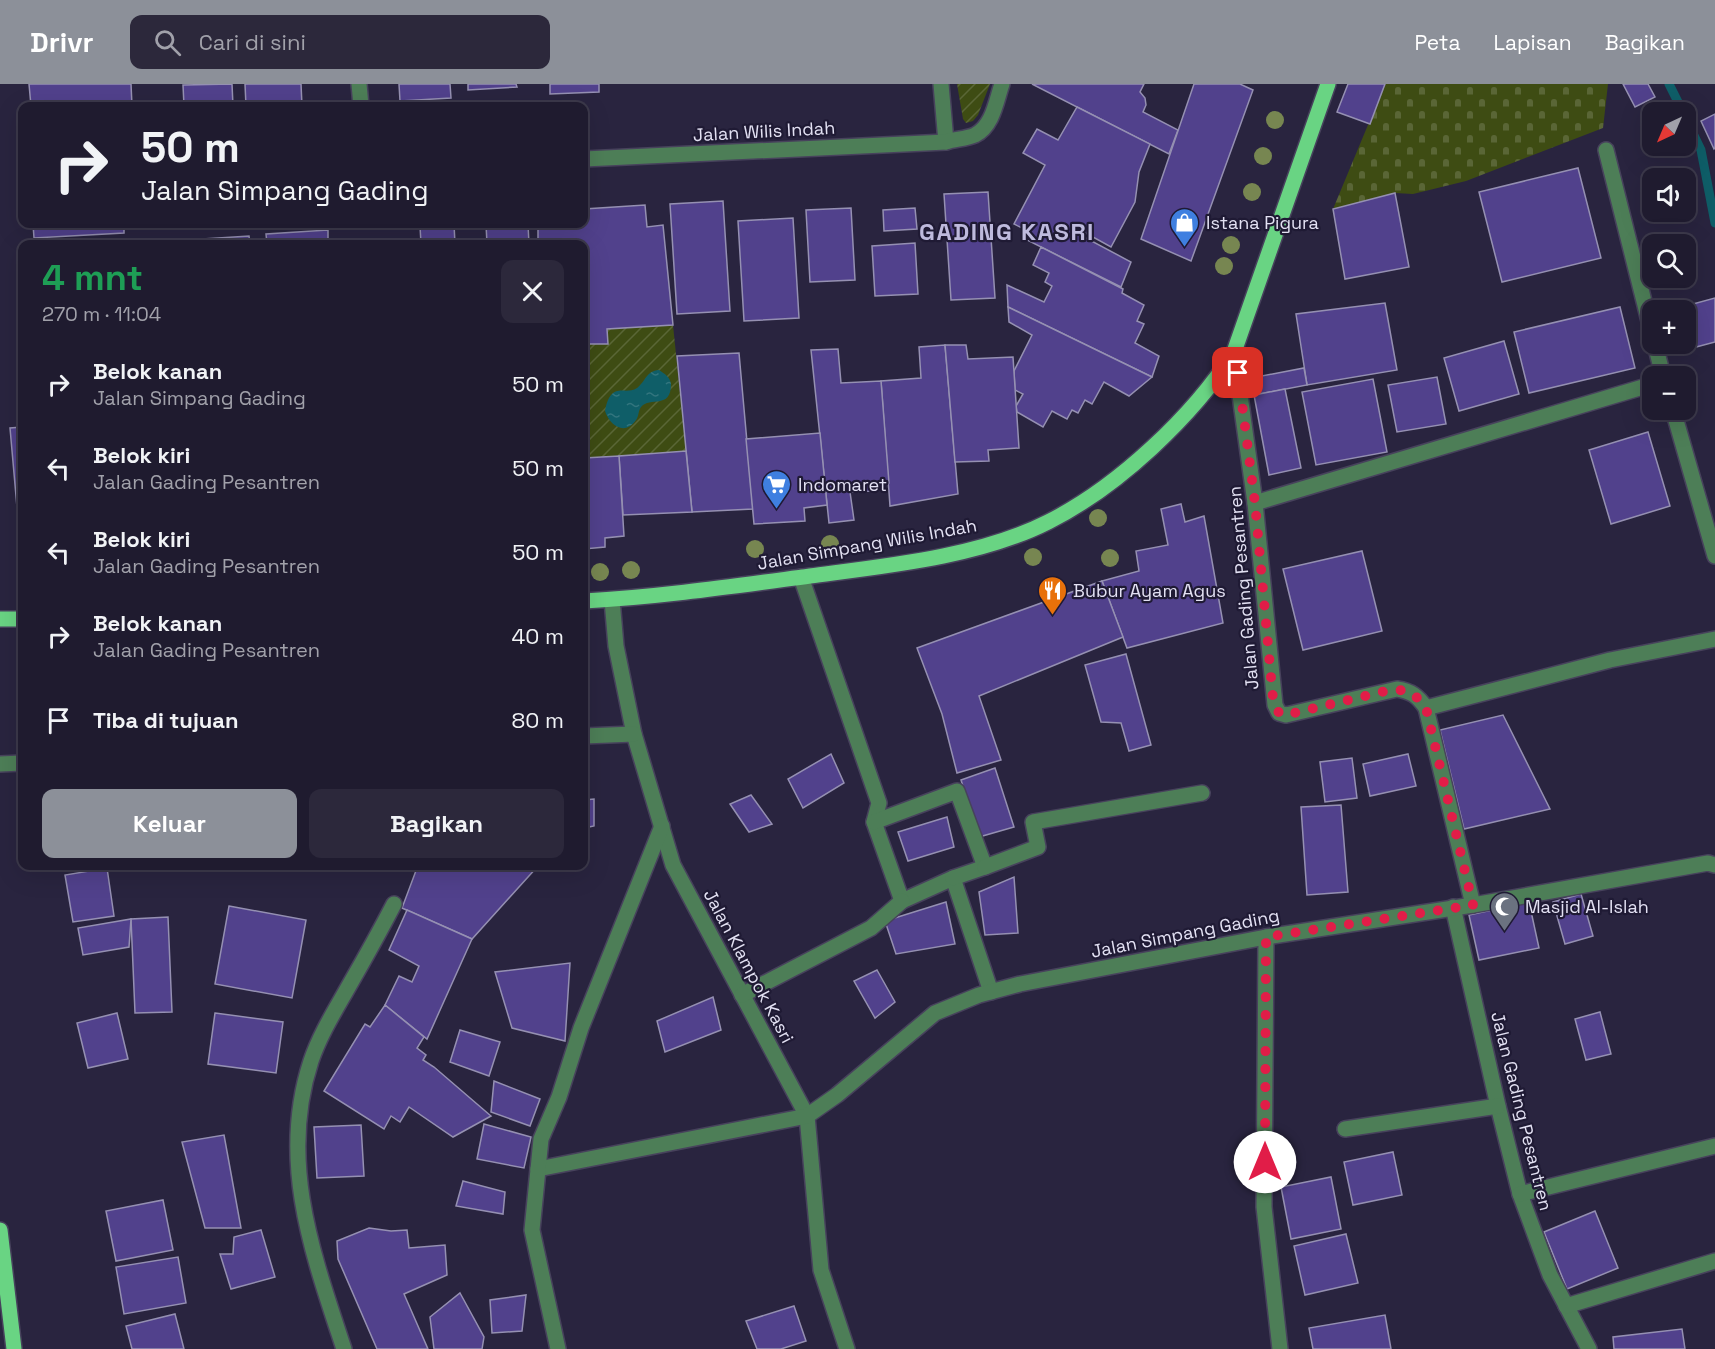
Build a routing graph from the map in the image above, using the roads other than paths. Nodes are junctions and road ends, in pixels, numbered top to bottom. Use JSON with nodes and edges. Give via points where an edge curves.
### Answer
{"nodes":[{"id":1,"x":359,"y":84,"type":"edge"},
{"id":2,"x":941,"y":84,"type":"edge"},
{"id":3,"x":1002,"y":84,"type":"edge"},
{"id":4,"x":1328,"y":84,"type":"edge"},
{"id":5,"x":361,"y":102,"type":"edge"},
{"id":6,"x":946,"y":142,"type":"junction"},
{"id":7,"x":1606,"y":150,"type":"dead end"},
{"id":8,"x":588,"y":159,"type":"edge"},
{"id":9,"x":1644,"y":300,"type":"edge"},
{"id":10,"x":1234,"y":352,"type":"junction"},
{"id":11,"x":1642,"y":387,"type":"edge"},
{"id":12,"x":1676,"y":420,"type":"edge"},
{"id":13,"x":1255,"y":503,"type":"junction"},
{"id":14,"x":1712,"y":525,"type":"edge"},
{"id":15,"x":1715,"y":556,"type":"edge"},
{"id":16,"x":801,"y":577,"type":"junction"},
{"id":17,"x":612,"y":600,"type":"junction"},
{"id":18,"x":588,"y":601,"type":"edge"},
{"id":19,"x":0,"y":619,"type":"edge"},
{"id":20,"x":18,"y":619,"type":"edge"},
{"id":21,"x":1715,"y":639,"type":"edge"},
{"id":22,"x":1426,"y":708,"type":"junction"},
{"id":23,"x":634,"y":734,"type":"junction"},
{"id":24,"x":588,"y":736,"type":"edge"},
{"id":25,"x":18,"y":763,"type":"edge"},
{"id":26,"x":0,"y":764,"type":"edge"},
{"id":27,"x":1202,"y":793,"type":"dead end"},
{"id":28,"x":874,"y":822,"type":"junction"},
{"id":29,"x":662,"y":825,"type":"junction"},
{"id":30,"x":1715,"y":865,"type":"edge"},
{"id":31,"x":985,"y":867,"type":"junction"},
{"id":32,"x":953,"y":878,"type":"junction"},
{"id":33,"x":903,"y":901,"type":"junction"},
{"id":34,"x":394,"y":904,"type":"dead end"},
{"id":35,"x":1473,"y":905,"type":"junction"},
{"id":36,"x":1453,"y":907,"type":"junction"},
{"id":37,"x":1266,"y":937,"type":"junction"},
{"id":38,"x":991,"y":992,"type":"junction"},
{"id":39,"x":742,"y":995,"type":"junction"},
{"id":40,"x":1498,"y":1106,"type":"junction"},
{"id":41,"x":807,"y":1116,"type":"junction"},
{"id":42,"x":1345,"y":1130,"type":"dead end"},
{"id":43,"x":1715,"y":1146,"type":"edge"},
{"id":44,"x":538,"y":1169,"type":"junction"},
{"id":45,"x":1520,"y":1194,"type":"junction"},
{"id":46,"x":0,"y":1230,"type":"edge"},
{"id":47,"x":1715,"y":1261,"type":"edge"},
{"id":48,"x":1566,"y":1306,"type":"junction"},
{"id":49,"x":14,"y":1349,"type":"edge"},
{"id":50,"x":344,"y":1349,"type":"edge"},
{"id":51,"x":558,"y":1349,"type":"edge"},
{"id":52,"x":847,"y":1349,"type":"edge"},
{"id":53,"x":1280,"y":1349,"type":"edge"},
{"id":54,"x":1589,"y":1349,"type":"edge"}],
"edges":[{"from":1,"to":5,"type":"street"},
{"from":2,"to":6,"type":"street"},
{"from":3,"to":6,"type":"street","name":"Jalan Wilis Indah","via":[[985,128]]},
{"from":4,"to":10,"type":"main road","name":"Jalan Simpang Wilis Indah"},
{"from":6,"to":8,"type":"street","name":"Jalan Wilis Indah"},
{"from":7,"to":9,"type":"street"},
{"from":10,"to":13,"type":"street","name":"Jalan Gading Pesantren"},
{"from":10,"to":16,"type":"main road","name":"Jalan Simpang Wilis Indah","via":[[1215,381],[1142,457],[1048,522],[966,551]]},
{"from":11,"to":13,"type":"street"},
{"from":12,"to":14,"type":"street"},
{"from":13,"to":22,"type":"street","name":"Jalan Gading Pesantren","via":[[1273,699],[1279,713],[1286,715],[1397,689],[1411,692]]},
{"from":14,"to":15,"type":"street"},
{"from":16,"to":17,"type":"main road","name":"Jalan Simpang Wilis Indah"},
{"from":16,"to":28,"type":"street","via":[[879,802]]},
{"from":17,"to":18,"type":"main road","name":"Jalan Simpang Wilis Indah"},
{"from":17,"to":23,"type":"street","name":"Jalan Klampok Kasri","via":[[616,646]]},
{"from":19,"to":20,"type":"main road"},
{"from":21,"to":22,"type":"street","via":[[1610,660]]},
{"from":22,"to":35,"type":"street"},
{"from":23,"to":24,"type":"street"},
{"from":23,"to":29,"type":"street","name":"Jalan Klampok Kasri"},
{"from":25,"to":26,"type":"street"},
{"from":27,"to":31,"type":"street","via":[[1033,822],[1038,847]]},
{"from":28,"to":31,"type":"street","via":[[957,791]]},
{"from":28,"to":33,"type":"street"},
{"from":29,"to":39,"type":"street","name":"Jalan Klampok Kasri","via":[[674,866]]},
{"from":29,"to":44,"type":"street","via":[[581,1028],[541,1139]]},
{"from":30,"to":35,"type":"street","name":"Jalan Simpang Gading","via":[[1708,863]]},
{"from":31,"to":32,"type":"street"},
{"from":32,"to":33,"type":"street"},
{"from":32,"to":38,"type":"street"},
{"from":33,"to":39,"type":"street","via":[[871,928]]},
{"from":34,"to":50,"type":"street","via":[[331,1017],[311,1061],[299,1111],[300,1199],[313,1256]]},
{"from":35,"to":36,"type":"street","name":"Jalan Simpang Gading"},
{"from":36,"to":37,"type":"street","name":"Jalan Simpang Gading"},
{"from":36,"to":40,"type":"street","name":"Jalan Gading Pesantren"},
{"from":37,"to":38,"type":"street","name":"Jalan Simpang Gading"},
{"from":37,"to":53,"type":"street","via":[[1264,1207]]},
{"from":38,"to":41,"type":"street","name":"Jalan Simpang Gading","via":[[935,1013]]},
{"from":39,"to":41,"type":"street","name":"Jalan Klampok Kasri"},
{"from":40,"to":42,"type":"street"},
{"from":40,"to":45,"type":"street","name":"Jalan Gading Pesantren"},
{"from":41,"to":44,"type":"street"},
{"from":41,"to":52,"type":"street","name":"Jalan Klampok Kasri","via":[[820,1270]]},
{"from":43,"to":45,"type":"street"},
{"from":44,"to":51,"type":"street","via":[[532,1230]]},
{"from":45,"to":48,"type":"street","name":"Jalan Gading Pesantren","via":[[1550,1275]]},
{"from":46,"to":49,"type":"main road"},
{"from":47,"to":48,"type":"street"},
{"from":48,"to":54,"type":"street","name":"Jalan Gading Pesantren"}]}
